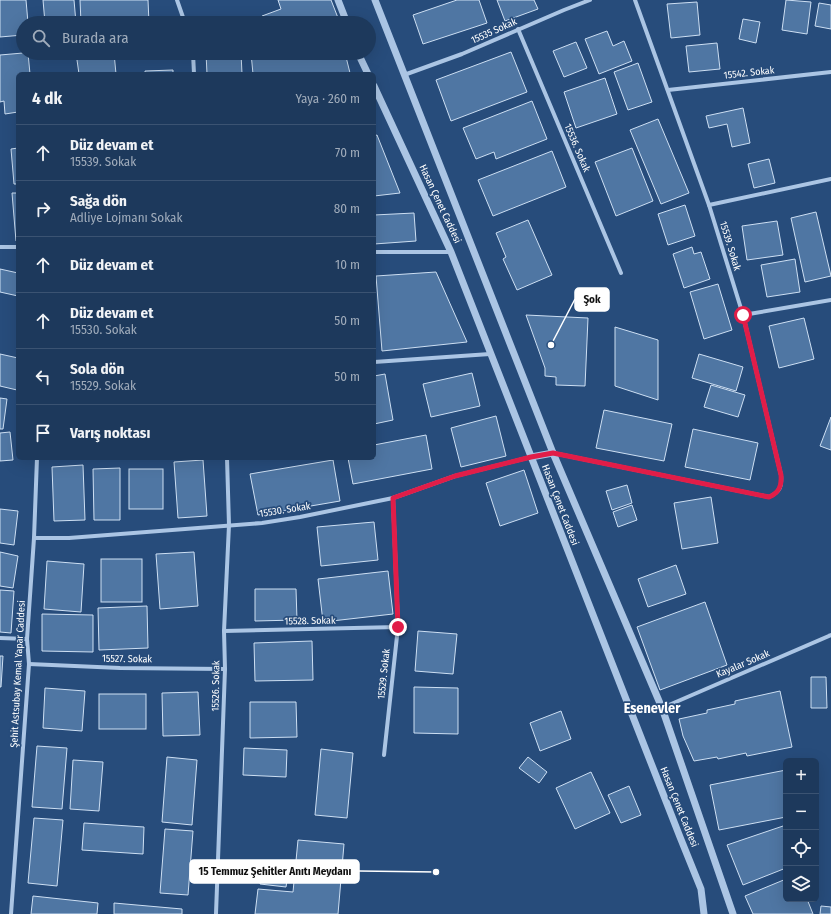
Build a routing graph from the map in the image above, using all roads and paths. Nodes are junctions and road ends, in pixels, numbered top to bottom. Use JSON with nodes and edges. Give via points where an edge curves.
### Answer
{"nodes":[{"id":1,"x":177,"y":0,"type":"edge"},
{"id":2,"x":338,"y":0,"type":"edge"},
{"id":3,"x":375,"y":0,"type":"edge"},
{"id":4,"x":590,"y":0,"type":"edge"},
{"id":5,"x":635,"y":0,"type":"edge"},
{"id":6,"x":183,"y":16,"type":"edge"},
{"id":7,"x":344,"y":16,"type":"edge"},
{"id":8,"x":518,"y":29,"type":"junction"},
{"id":9,"x":193,"y":60,"type":"edge"},
{"id":10,"x":361,"y":60,"type":"edge"},
{"id":11,"x":194,"y":72,"type":"edge"},
{"id":12,"x":367,"y":72,"type":"edge"},
{"id":13,"x":831,"y":72,"type":"edge"},
{"id":14,"x":403,"y":75,"type":"junction"},
{"id":15,"x":376,"y":90,"type":"edge"},
{"id":16,"x":668,"y":90,"type":"junction"},
{"id":17,"x":831,"y":179,"type":"edge"},
{"id":18,"x":709,"y":205,"type":"junction"},
{"id":19,"x":0,"y":247,"type":"edge"},
{"id":20,"x":16,"y":247,"type":"edge"},
{"id":21,"x":376,"y":252,"type":"edge"},
{"id":22,"x":451,"y":252,"type":"junction"},
{"id":23,"x":621,"y":273,"type":"dead end"},
{"id":24,"x":831,"y":300,"type":"edge"},
{"id":25,"x":743,"y":315,"type":"junction"},
{"id":26,"x":490,"y":354,"type":"junction"},
{"id":27,"x":376,"y":362,"type":"edge"},
{"id":28,"x":553,"y":453,"type":"junction"},
{"id":29,"x":531,"y":457,"type":"junction"},
{"id":30,"x":37,"y":460,"type":"edge"},
{"id":31,"x":227,"y":460,"type":"edge"},
{"id":32,"x":393,"y":498,"type":"junction"},
{"id":33,"x":229,"y":524,"type":"junction"},
{"id":34,"x":34,"y":538,"type":"junction"},
{"id":35,"x":398,"y":627,"type":"junction"},
{"id":36,"x":224,"y":631,"type":"junction"},
{"id":37,"x":831,"y":635,"type":"edge"},
{"id":38,"x":0,"y":638,"type":"edge"},
{"id":39,"x":27,"y":639,"type":"junction"},
{"id":40,"x":28,"y":664,"type":"junction"},
{"id":41,"x":225,"y":669,"type":"junction"},
{"id":42,"x":662,"y":708,"type":"junction"},
{"id":43,"x":384,"y":755,"type":"dead end"},
{"id":44,"x":11,"y":914,"type":"edge"},
{"id":45,"x":216,"y":914,"type":"edge"},
{"id":46,"x":704,"y":914,"type":"edge"},
{"id":47,"x":733,"y":914,"type":"edge"}],
"edges":[{"from":1,"to":6,"type":"street"},
{"from":2,"to":7,"type":"street"},
{"from":3,"to":14,"type":"street"},
{"from":4,"to":8,"type":"street","name":"15535 Sokak"},
{"from":5,"to":16,"type":"street","name":"15539. Sokak"},
{"from":8,"to":14,"type":"street","name":"15535 Sokak","via":[[462,54]]},
{"from":8,"to":23,"type":"street","name":"15536. Sokak"},
{"from":9,"to":11,"type":"street"},
{"from":10,"to":12,"type":"street"},
{"from":13,"to":16,"type":"street","name":"15542. Sokak"},
{"from":14,"to":28,"type":"street"},
{"from":15,"to":22,"type":"street","name":"Hasan Çenet Caddesi"},
{"from":16,"to":18,"type":"street","name":"15539. Sokak"},
{"from":17,"to":18,"type":"street"},
{"from":18,"to":25,"type":"street","name":"15539. Sokak"},
{"from":19,"to":20,"type":"street"},
{"from":21,"to":22,"type":"street"},
{"from":22,"to":26,"type":"street","name":"Hasan Çenet Caddesi"},
{"from":24,"to":25,"type":"street"},
{"from":25,"to":28,"type":"street","name":"15539. Sokak","via":[[781,475],[780,489],[775,494],[769,497]]},
{"from":26,"to":27,"type":"street"},
{"from":26,"to":29,"type":"street","name":"Hasan Çenet Caddesi"},
{"from":28,"to":29,"type":"street"},
{"from":28,"to":42,"type":"street"},
{"from":29,"to":32,"type":"street","name":"15530. Sokak","via":[[455,476]]},
{"from":29,"to":46,"type":"street","name":"Hasan Çenet Caddesi","via":[[701,889]]},
{"from":30,"to":34,"type":"street","name":"Şehit Astsubay Kemal Yapar Caddesi"},
{"from":31,"to":33,"type":"street","name":"15526. Sokak"},
{"from":32,"to":33,"type":"street","name":"15530. Sokak","via":[[300,517],[262,523]]},
{"from":32,"to":35,"type":"street","name":"15529. Sokak"},
{"from":33,"to":34,"type":"street","name":"15530. Sokak","via":[[69,538]]},
{"from":33,"to":36,"type":"street","name":"15526. Sokak"},
{"from":34,"to":39,"type":"street","name":"Şehit Astsubay Kemal Yapar Caddesi"},
{"from":35,"to":36,"type":"street","name":"15528. Sokak"},
{"from":35,"to":43,"type":"street","name":"15529. Sokak"},
{"from":36,"to":41,"type":"street","name":"15526. Sokak"},
{"from":37,"to":42,"type":"street","name":"Kayalar Sokak"},
{"from":38,"to":39,"type":"street"},
{"from":39,"to":40,"type":"street","name":"Şehit Astsubay Kemal Yapar Caddesi"},
{"from":40,"to":41,"type":"street","name":"15527. Sokak"},
{"from":40,"to":44,"type":"street","name":"Şehit Astsubay Kemal Yapar Caddesi"},
{"from":41,"to":45,"type":"street","name":"15526. Sokak"},
{"from":42,"to":47,"type":"street"}]}
